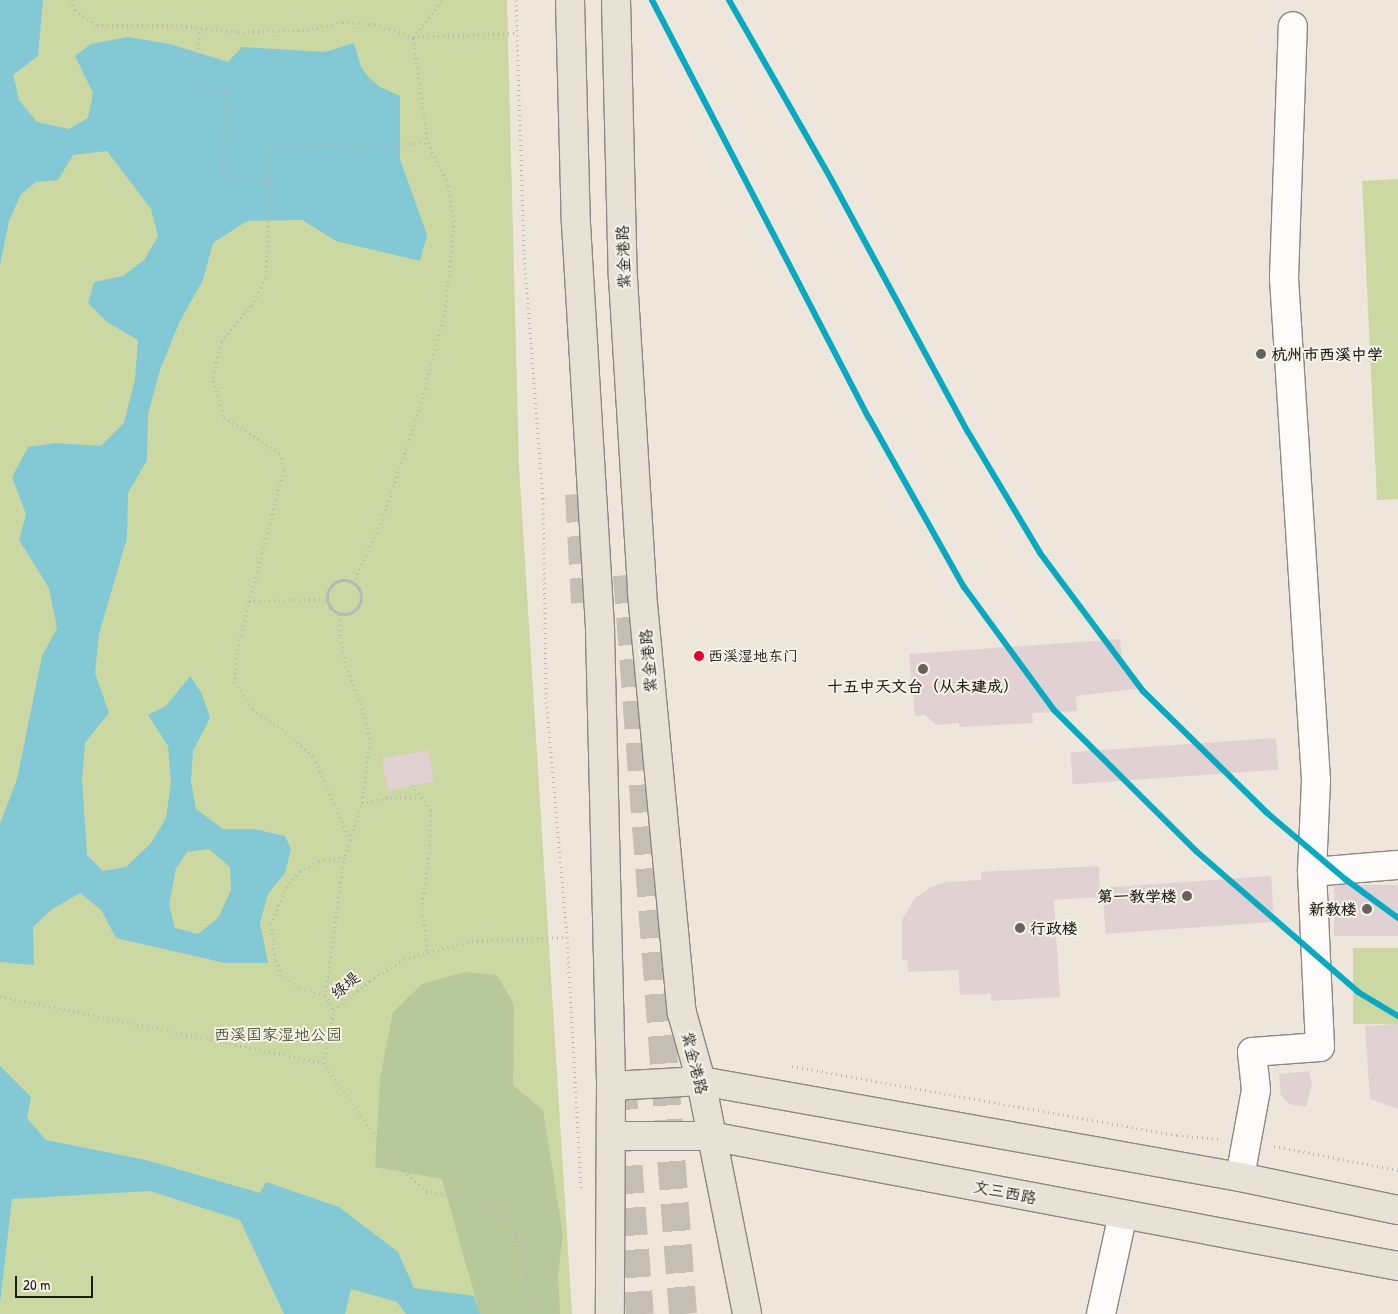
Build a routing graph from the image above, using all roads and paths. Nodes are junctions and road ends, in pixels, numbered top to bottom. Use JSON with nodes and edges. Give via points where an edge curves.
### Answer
{"nodes":[{"id":1,"x":71,"y":0,"type":"edge"},
{"id":2,"x":442,"y":0,"type":"edge"},
{"id":3,"x":516,"y":0,"type":"edge"},
{"id":4,"x":570,"y":0,"type":"edge"},
{"id":5,"x":616,"y":0,"type":"edge"},
{"id":6,"x":1293,"y":26,"type":"dead end"},
{"id":7,"x":200,"y":28,"type":"junction"},
{"id":8,"x":516,"y":32,"type":"junction"},
{"id":9,"x":413,"y":38,"type":"junction"},
{"id":10,"x":428,"y":143,"type":"junction"},
{"id":11,"x":270,"y":181,"type":"junction"},
{"id":12,"x":353,"y":583,"type":"junction"},
{"id":13,"x":326,"y":599,"type":"junction"},
{"id":14,"x":249,"y":601,"type":"junction"},
{"id":15,"x":340,"y":614,"type":"junction"},
{"id":16,"x":412,"y":785,"type":"dead end"},
{"id":17,"x":421,"y":798,"type":"junction"},
{"id":18,"x":362,"y":802,"type":"junction"},
{"id":19,"x":350,"y":840,"type":"junction"},
{"id":20,"x":344,"y":857,"type":"junction"},
{"id":21,"x":1398,"y":865,"type":"edge"},
{"id":22,"x":1312,"y":872,"type":"junction"},
{"id":23,"x":567,"y":937,"type":"junction"},
{"id":24,"x":427,"y":951,"type":"junction"},
{"id":25,"x":325,"y":995,"type":"junction"},
{"id":26,"x":0,"y":996,"type":"edge"},
{"id":27,"x":334,"y":1010,"type":"junction"},
{"id":28,"x":323,"y":1063,"type":"junction"},
{"id":29,"x":792,"y":1066,"type":"dead end"},
{"id":30,"x":701,"y":1081,"type":"junction"},
{"id":31,"x":611,"y":1086,"type":"junction"},
{"id":32,"x":611,"y":1136,"type":"junction"},
{"id":33,"x":710,"y":1136,"type":"junction"},
{"id":34,"x":1246,"y":1142,"type":"junction"},
{"id":35,"x":1398,"y":1170,"type":"edge"},
{"id":36,"x":1240,"y":1177,"type":"junction"},
{"id":37,"x":582,"y":1196,"type":"dead end"},
{"id":38,"x":1398,"y":1210,"type":"edge"},
{"id":39,"x":1123,"y":1214,"type":"junction"},
{"id":40,"x":1398,"y":1266,"type":"edge"},
{"id":41,"x":532,"y":1314,"type":"edge"},
{"id":42,"x":610,"y":1314,"type":"edge"},
{"id":43,"x":746,"y":1314,"type":"edge"},
{"id":44,"x":1102,"y":1314,"type":"edge"}],
"edges":[{"from":1,"to":7,"type":"path","via":[[75,10],[97,25]]},
{"from":2,"to":9,"type":"path"},
{"from":3,"to":8,"type":"path"},
{"from":4,"to":31,"type":"main road","via":[[576,224],[600,631]]},
{"from":5,"to":30,"type":"main road","name":"紫金港路","via":[[623,278],[642,593],[682,1013]]},
{"from":6,"to":22,"type":"lane","via":[[1284,278],[1316,780]]},
{"from":7,"to":9,"type":"path","via":[[238,32],[307,30],[342,22],[376,24]]},
{"from":7,"to":11,"type":"path","via":[[194,88],[227,90],[220,177]]},
{"from":8,"to":9,"type":"path"},
{"from":8,"to":23,"type":"path","via":[[524,254],[542,498],[546,697]]},
{"from":9,"to":10,"type":"path"},
{"from":10,"to":11,"type":"path","via":[[270,146]]},
{"from":10,"to":12,"type":"path","via":[[448,184],[454,221],[446,306],[416,417],[382,520]]},
{"from":11,"to":14,"type":"path","via":[[266,278],[250,306],[221,342],[213,381],[224,417],[280,453],[284,470]]},
{"from":12,"to":13,"type":"path","via":[[336,581],[328,589]]},
{"from":12,"to":15,"type":"path","via":[[360,592],[360,603],[352,612]]},
{"from":13,"to":14,"type":"path"},
{"from":13,"to":15,"type":"path"},
{"from":14,"to":19,"type":"path","via":[[236,653],[235,682],[253,708],[314,758]]},
{"from":15,"to":18,"type":"path","via":[[340,637],[346,666],[363,708],[370,742]]},
{"from":16,"to":17,"type":"path"},
{"from":17,"to":18,"type":"path","via":[[390,797]]},
{"from":17,"to":24,"type":"path","via":[[431,810],[430,848],[422,905]]},
{"from":18,"to":19,"type":"path"},
{"from":19,"to":20,"type":"path"},
{"from":20,"to":25,"type":"path"},
{"from":20,"to":25,"type":"path","via":[[300,870],[286,887],[271,924],[273,951],[282,975],[297,987]]},
{"from":21,"to":22,"type":"lane"},
{"from":22,"to":34,"type":"lane","via":[[1320,1047],[1252,1052],[1256,1090]]},
{"from":23,"to":24,"type":"path","name":"绿堤","via":[[472,941]]},
{"from":23,"to":37,"type":"path"},
{"from":24,"to":27,"type":"path","name":"绿堤","via":[[404,959]]},
{"from":25,"to":27,"type":"path"},
{"from":26,"to":28,"type":"path"},
{"from":27,"to":28,"type":"path","name":"绿堤"},
{"from":28,"to":41,"type":"path","via":[[393,1160],[426,1191],[489,1203],[511,1222],[523,1256]]},
{"from":29,"to":34,"type":"path","via":[[1177,1135]]},
{"from":30,"to":31,"type":"main road"},
{"from":30,"to":33,"type":"main road","name":"紫金港路"},
{"from":30,"to":36,"type":"main road"},
{"from":31,"to":32,"type":"main road"},
{"from":32,"to":33,"type":"main road","name":"文三西路"},
{"from":32,"to":42,"type":"main road"},
{"from":33,"to":39,"type":"main road","name":"文三西路"},
{"from":33,"to":43,"type":"main road","name":"紫金港路"},
{"from":34,"to":35,"type":"path"},
{"from":34,"to":36,"type":"lane"},
{"from":36,"to":38,"type":"main road"},
{"from":39,"to":40,"type":"main road","name":"文三西路"},
{"from":39,"to":44,"type":"lane"}]}
